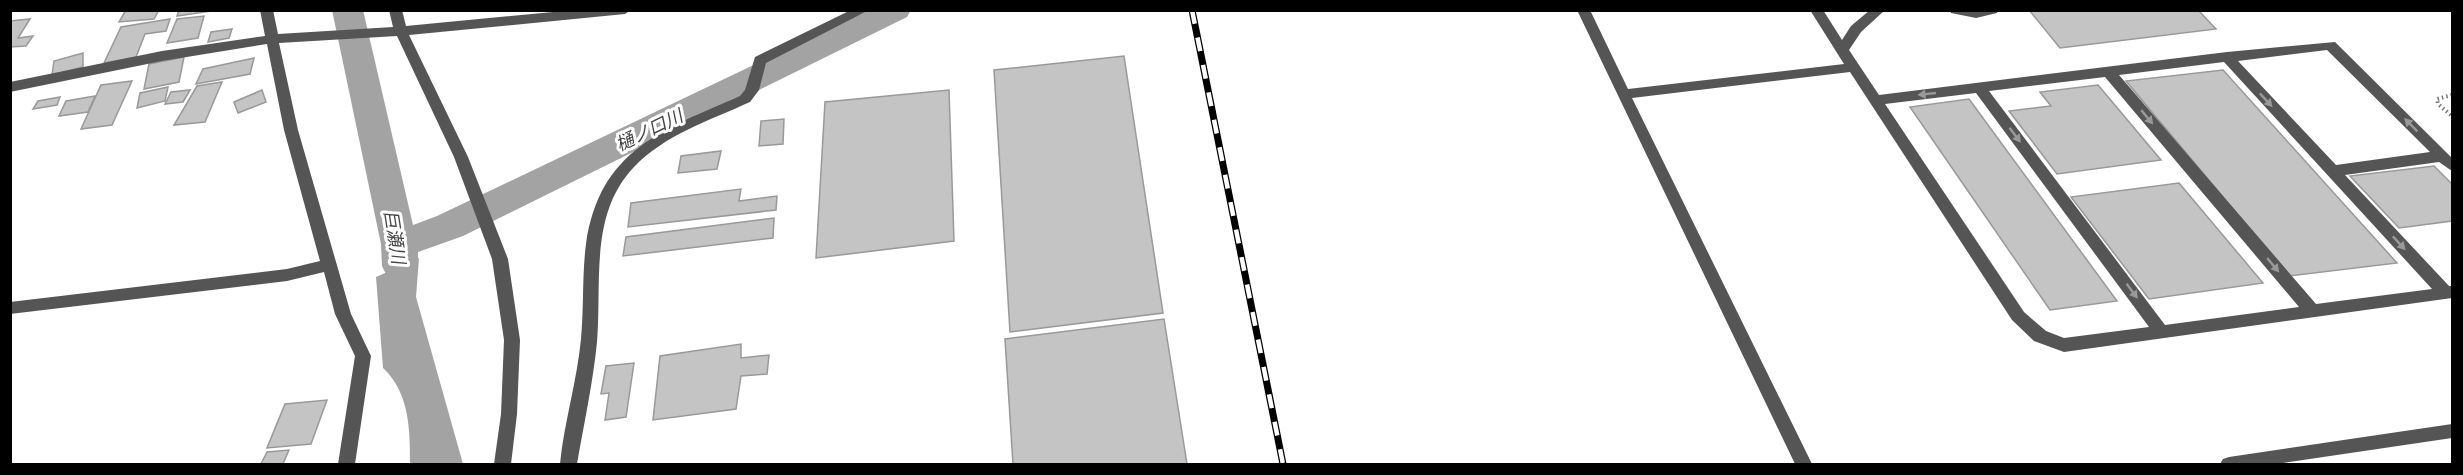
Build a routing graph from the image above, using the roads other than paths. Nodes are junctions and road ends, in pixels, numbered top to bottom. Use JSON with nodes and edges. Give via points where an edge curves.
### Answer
{"nodes":[{"id":1,"x":266,"y":10,"type":"edge"},
{"id":2,"x":395,"y":10,"type":"edge"},
{"id":3,"x":625,"y":10,"type":"edge"},
{"id":4,"x":863,"y":10,"type":"edge"},
{"id":5,"x":1584,"y":10,"type":"edge"},
{"id":6,"x":1816,"y":10,"type":"edge"},
{"id":7,"x":1879,"y":10,"type":"edge"},
{"id":8,"x":1956,"y":10,"type":"edge"},
{"id":9,"x":1992,"y":10,"type":"edge"},
{"id":10,"x":398,"y":31,"type":"junction"},
{"id":11,"x":277,"y":38,"type":"junction"},
{"id":12,"x":1842,"y":50,"type":"junction"},
{"id":13,"x":2227,"y":57,"type":"junction"},
{"id":14,"x":1854,"y":67,"type":"junction"},
{"id":15,"x":2109,"y":72,"type":"junction"},
{"id":16,"x":10,"y":87,"type":"edge"},
{"id":17,"x":1980,"y":88,"type":"junction"},
{"id":18,"x":1624,"y":94,"type":"junction"},
{"id":19,"x":1875,"y":100,"type":"junction"},
{"id":20,"x":2447,"y":161,"type":"edge"},
{"id":21,"x":2332,"y":171,"type":"junction"},
{"id":22,"x":330,"y":265,"type":"junction"},
{"id":23,"x":2449,"y":293,"type":"edge"},
{"id":24,"x":10,"y":308,"type":"edge"},
{"id":25,"x":2311,"y":310,"type":"junction"},
{"id":26,"x":2161,"y":331,"type":"junction"},
{"id":27,"x":2452,"y":431,"type":"edge"},
{"id":28,"x":347,"y":465,"type":"edge"},
{"id":29,"x":503,"y":465,"type":"edge"},
{"id":30,"x":568,"y":465,"type":"edge"},
{"id":31,"x":1803,"y":465,"type":"edge"},
{"id":32,"x":2229,"y":465,"type":"edge"}],
"edges":[{"from":1,"to":11,"type":"street"},
{"from":2,"to":10,"type":"street"},
{"from":3,"to":10,"type":"street"},
{"from":4,"to":30,"type":"street","via":[[759,60],[754,88],[746,99],[643,150],[615,178],[598,221],[590,276],[589,339]]},
{"from":5,"to":18,"type":"street"},
{"from":6,"to":12,"type":"street"},
{"from":7,"to":12,"type":"street","via":[[1856,29]]},
{"from":8,"to":9,"type":"street","via":[[1976,14]]},
{"from":10,"to":11,"type":"street"},
{"from":10,"to":29,"type":"street","via":[[461,157],[500,259],[512,340]]},
{"from":11,"to":16,"type":"street","via":[[162,56]]},
{"from":11,"to":22,"type":"street","via":[[291,130]]},
{"from":12,"to":14,"type":"street"},
{"from":13,"to":15,"type":"street"},
{"from":20,"to":13,"type":"street","one_way":true,"via":[[2331,45]]},
{"from":13,"to":21,"type":"street","one_way":true},
{"from":14,"to":18,"type":"street"},
{"from":14,"to":19,"type":"street"},
{"from":15,"to":17,"type":"street"},
{"from":15,"to":25,"type":"street","one_way":true},
{"from":17,"to":19,"type":"street","one_way":true},
{"from":17,"to":26,"type":"street","one_way":true},
{"from":18,"to":31,"type":"street"},
{"from":19,"to":26,"type":"street","via":[[2018,316],[2040,336],[2064,345]]},
{"from":20,"to":21,"type":"street"},
{"from":21,"to":23,"type":"street","one_way":true},
{"from":22,"to":24,"type":"street","via":[[287,275]]},
{"from":22,"to":28,"type":"street","via":[[343,314],[363,356]]},
{"from":23,"to":25,"type":"street"},
{"from":25,"to":26,"type":"street"},
{"from":27,"to":32,"type":"street"}]}
